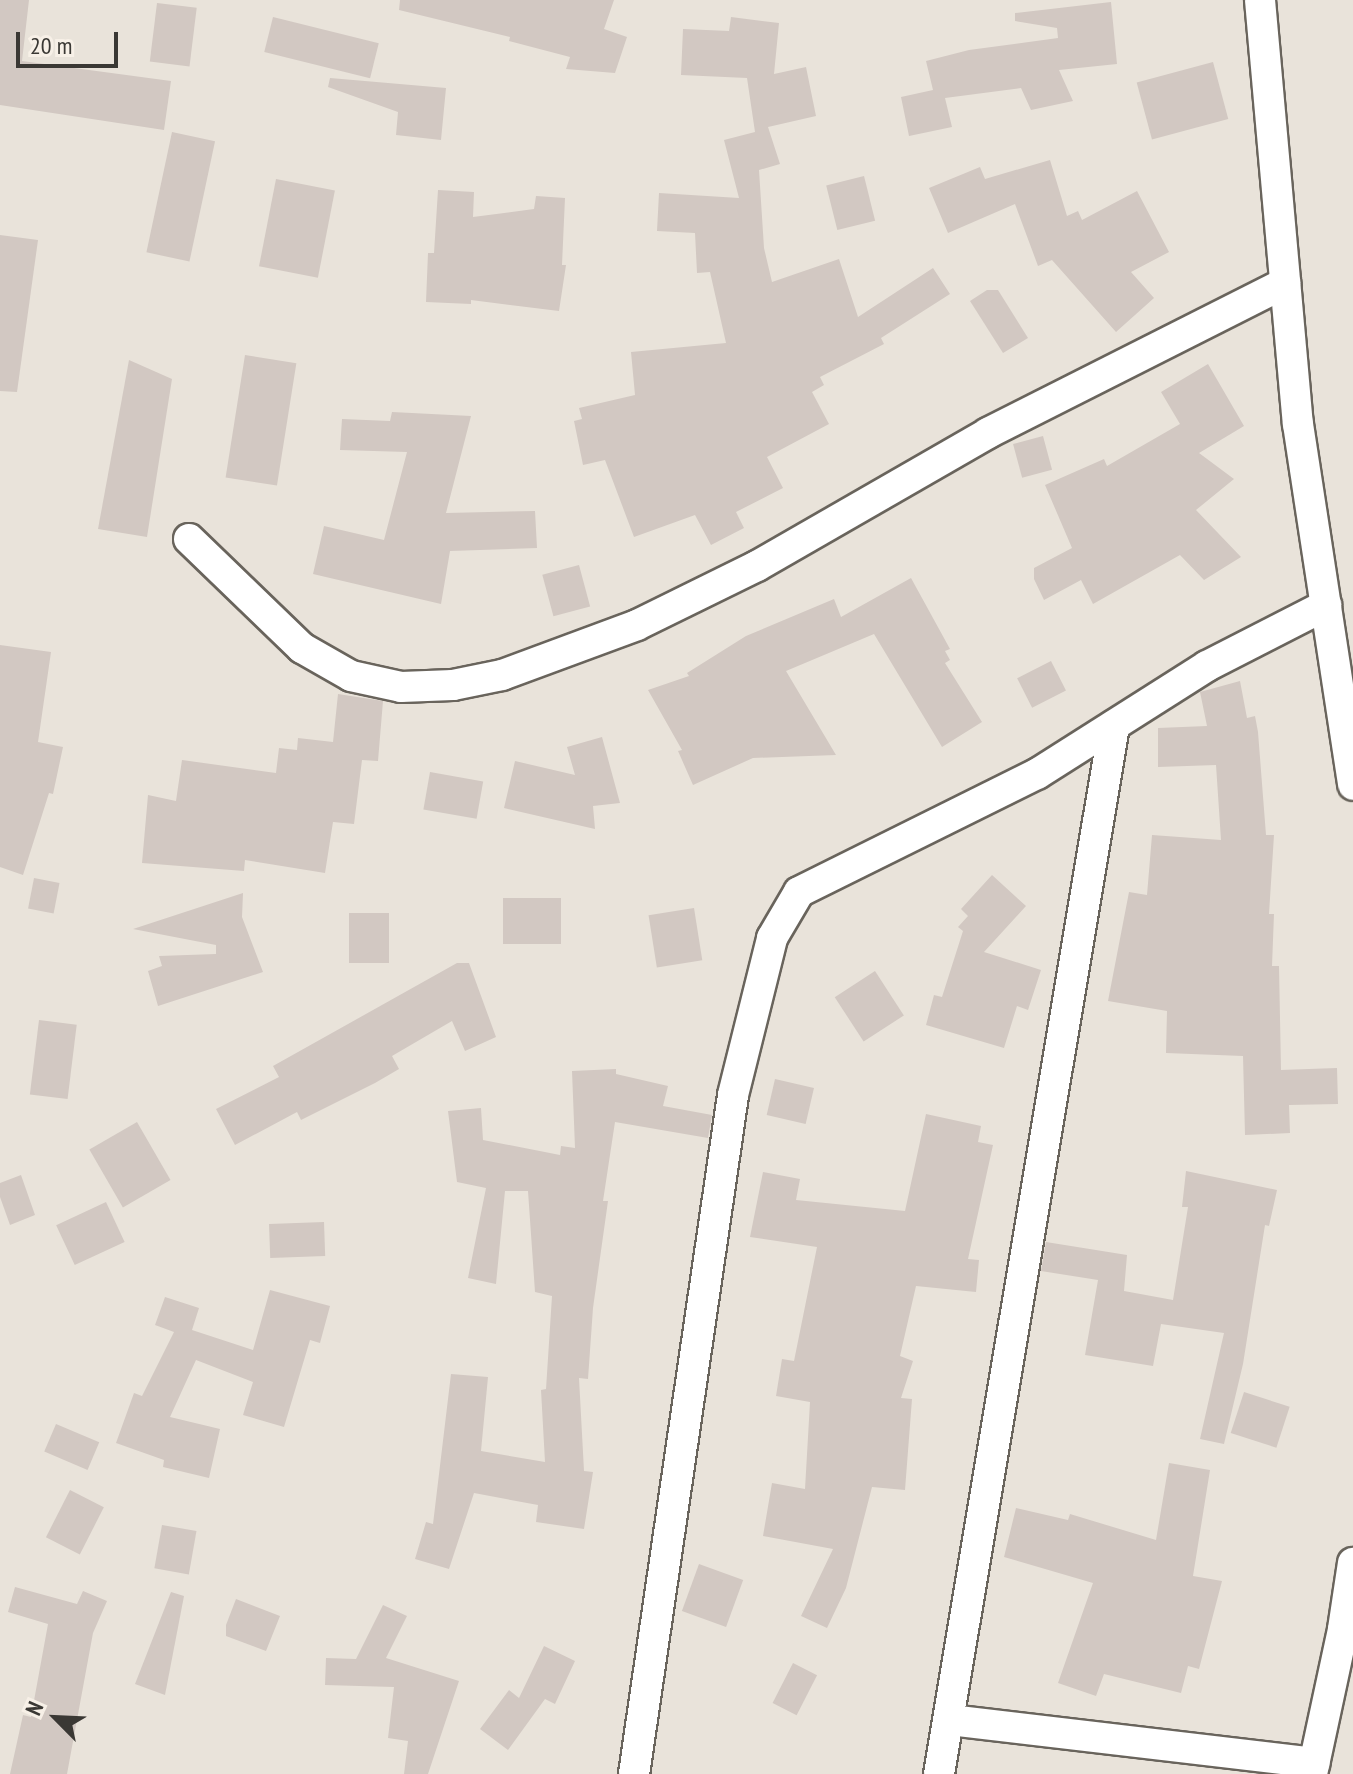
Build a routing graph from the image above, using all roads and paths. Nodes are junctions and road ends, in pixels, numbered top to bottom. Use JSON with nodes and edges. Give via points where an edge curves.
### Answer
{"nodes":[{"id":1,"x":1260,"y":0,"type":"edge"},
{"id":2,"x":1285,"y":283,"type":"junction"},
{"id":3,"x":189,"y":539,"type":"dead end"},
{"id":4,"x":1326,"y":605,"type":"junction"},
{"id":5,"x":1114,"y":726,"type":"junction"},
{"id":6,"x":1353,"y":785,"type":"edge"},
{"id":7,"x":1353,"y":1563,"type":"edge"},
{"id":8,"x":950,"y":1720,"type":"junction"},
{"id":9,"x":1313,"y":1768,"type":"edge"},
{"id":10,"x":634,"y":1774,"type":"edge"},
{"id":11,"x":939,"y":1774,"type":"edge"}],
"edges":[{"from":1,"to":2,"type":"street"},
{"from":2,"to":3,"type":"street","via":[[988,433],[757,566],[637,625],[502,675],[453,685],[401,687],[351,676],[302,648]]},
{"from":2,"to":4,"type":"street","via":[[1298,424]]},
{"from":4,"to":5,"type":"street","via":[[1207,666]]},
{"from":4,"to":6,"type":"street"},
{"from":5,"to":8,"type":"street"},
{"from":5,"to":10,"type":"street","via":[[1037,774],[799,892],[772,938],[733,1095]]},
{"from":7,"to":9,"type":"street"},
{"from":8,"to":9,"type":"street"},
{"from":8,"to":11,"type":"street"}]}
